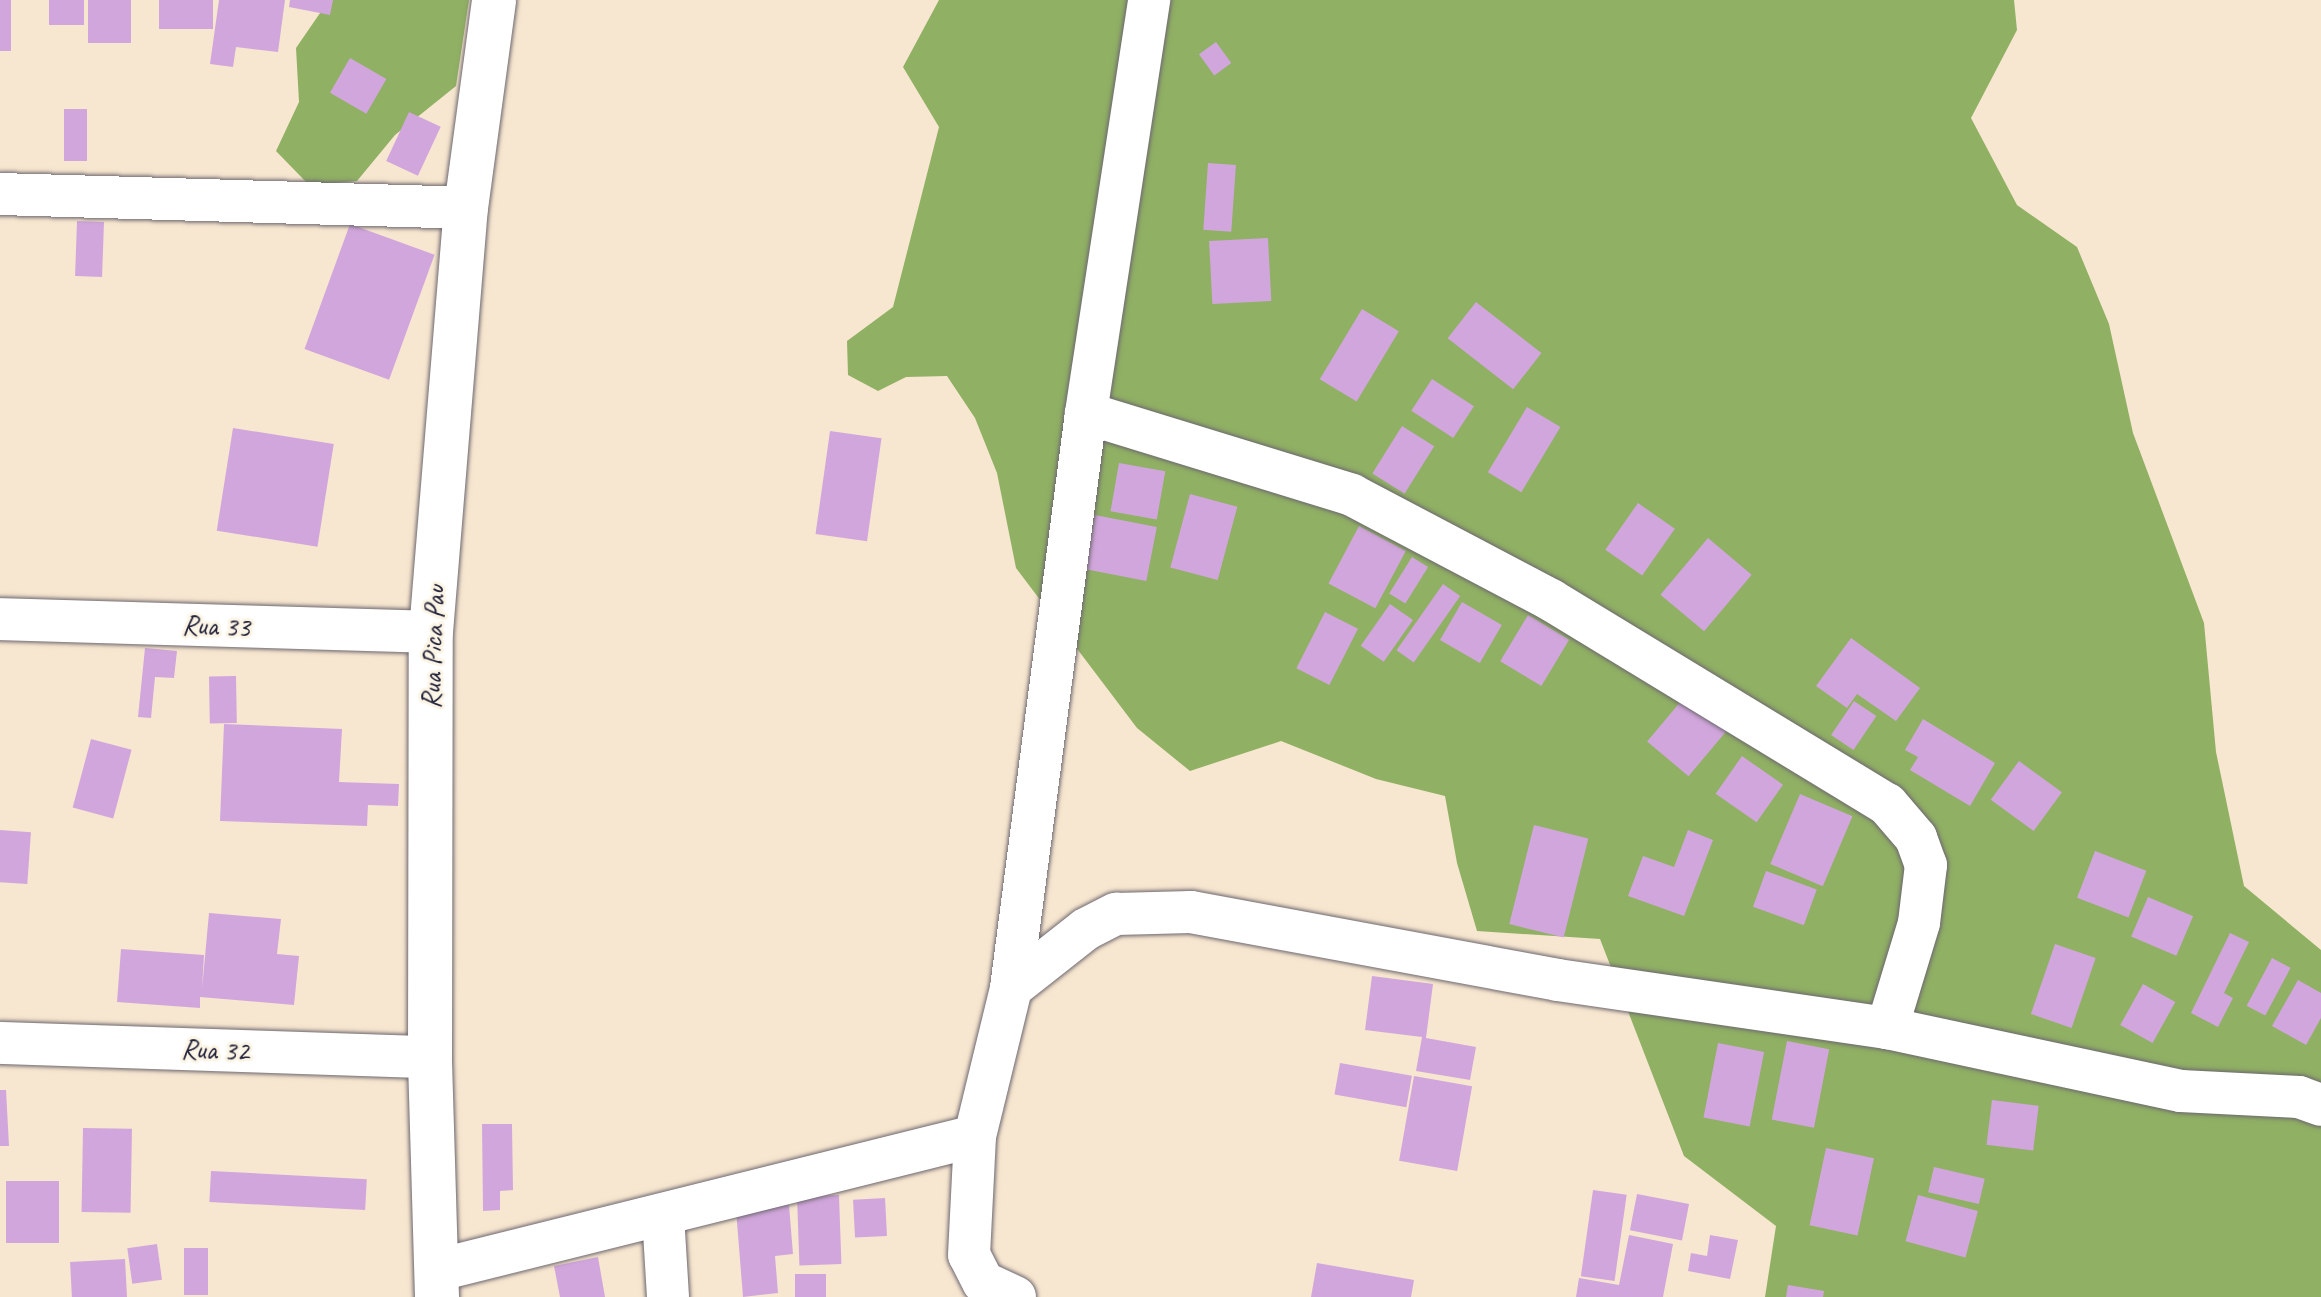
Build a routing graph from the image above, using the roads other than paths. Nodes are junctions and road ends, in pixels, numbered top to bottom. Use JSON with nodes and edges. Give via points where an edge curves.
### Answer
{"nodes":[{"id":1,"x":494,"y":0,"type":"edge"},
{"id":2,"x":1149,"y":0,"type":"edge"},
{"id":3,"x":0,"y":194,"type":"edge"},
{"id":4,"x":466,"y":208,"type":"junction"},
{"id":5,"x":1086,"y":413,"type":"junction"},
{"id":6,"x":0,"y":619,"type":"edge"},
{"id":7,"x":431,"y":632,"type":"junction"},
{"id":8,"x":1011,"y":988,"type":"junction"},
{"id":9,"x":1887,"y":1028,"type":"junction"},
{"id":10,"x":0,"y":1043,"type":"edge"},
{"id":11,"x":430,"y":1057,"type":"junction"},
{"id":12,"x":2321,"y":1105,"type":"edge"},
{"id":13,"x":975,"y":1136,"type":"junction"},
{"id":14,"x":663,"y":1215,"type":"junction"},
{"id":15,"x":438,"y":1283,"type":"edge"},
{"id":16,"x":668,"y":1297,"type":"edge"},
{"id":17,"x":1015,"y":1297,"type":"edge"}],
"edges":[{"from":1,"to":4,"type":"street","name":"Rua Pica Pau"},
{"from":2,"to":5,"type":"street"},
{"from":3,"to":4,"type":"street"},
{"from":4,"to":7,"type":"street","name":"Rua Pica Pau"},
{"from":5,"to":8,"type":"street"},
{"from":5,"to":9,"type":"street","via":[[1352,495],[1551,600],[1887,804],[1916,838],[1926,865],[1919,923]]},
{"from":6,"to":7,"type":"street","name":"Rua 33"},
{"from":7,"to":11,"type":"street","name":"Rua Pica Pau"},
{"from":8,"to":9,"type":"street","via":[[1086,929],[1116,914],[1146,910],[1225,917],[1558,980]]},
{"from":8,"to":13,"type":"street"},
{"from":9,"to":12,"type":"street","via":[[2181,1091],[2299,1097]]},
{"from":10,"to":11,"type":"street","name":"Rua 32"},
{"from":11,"to":15,"type":"street","name":"Rua Pica Pau"},
{"from":13,"to":14,"type":"street"},
{"from":13,"to":17,"type":"street","via":[[969,1255],[983,1282]]},
{"from":14,"to":15,"type":"street"},
{"from":14,"to":16,"type":"street"}]}
